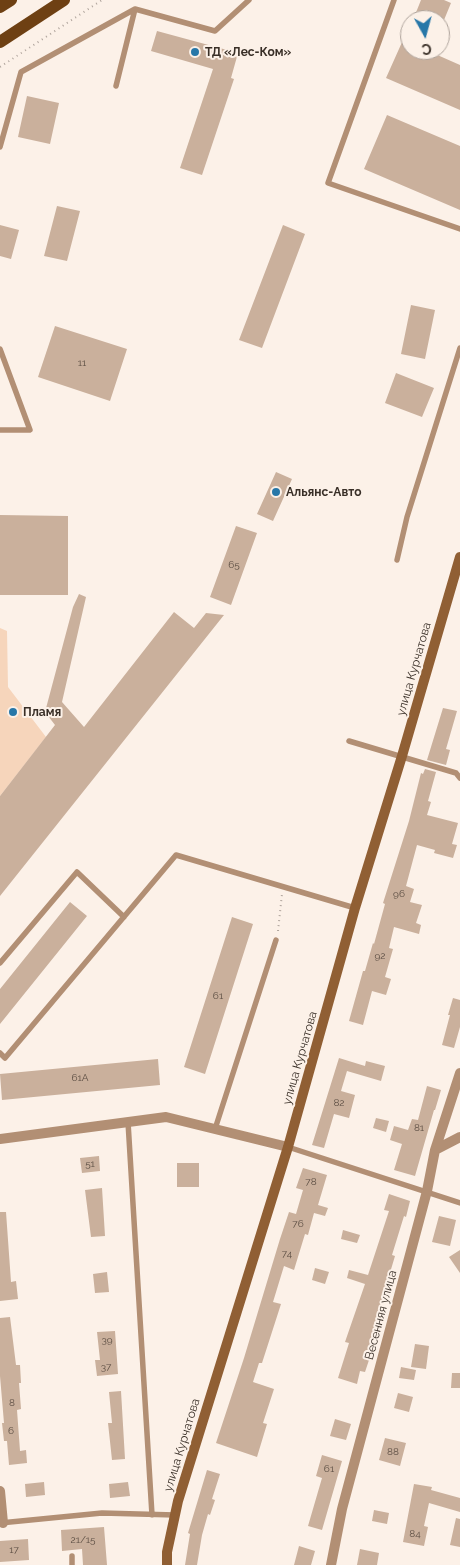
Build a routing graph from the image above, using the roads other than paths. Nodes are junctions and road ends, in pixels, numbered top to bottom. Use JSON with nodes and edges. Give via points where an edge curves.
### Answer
{"nodes":[{"id":1,"x":11,"y":0,"type":"edge"},
{"id":2,"x":64,"y":0,"type":"edge"},
{"id":3,"x":250,"y":0,"type":"edge"},
{"id":4,"x":394,"y":0,"type":"edge"},
{"id":5,"x":0,"y":7,"type":"edge"},
{"id":6,"x":135,"y":9,"type":"junction"},
{"id":7,"x":0,"y":42,"type":"edge"},
{"id":8,"x":116,"y":86,"type":"dead end"},
{"id":9,"x":0,"y":147,"type":"edge"},
{"id":10,"x":460,"y":229,"type":"edge"},
{"id":11,"x":460,"y":348,"type":"edge"},
{"id":12,"x":0,"y":349,"type":"edge"},
{"id":13,"x":0,"y":430,"type":"edge"},
{"id":14,"x":460,"y":557,"type":"edge"},
{"id":15,"x":397,"y":560,"type":"dead end"},
{"id":16,"x":458,"y":573,"type":"edge"},
{"id":17,"x":349,"y":741,"type":"dead end"},
{"id":18,"x":402,"y":756,"type":"junction"},
{"id":19,"x":460,"y":778,"type":"edge"},
{"id":20,"x":355,"y":908,"type":"junction"},
{"id":21,"x":124,"y":917,"type":"junction"},
{"id":22,"x":276,"y":940,"type":"road end"},
{"id":23,"x":0,"y":963,"type":"edge"},
{"id":24,"x":0,"y":1053,"type":"edge"},
{"id":25,"x":460,"y":1073,"type":"edge"},
{"id":26,"x":128,"y":1122,"type":"junction"},
{"id":27,"x":215,"y":1129,"type":"junction"},
{"id":28,"x":460,"y":1137,"type":"edge"},
{"id":29,"x":0,"y":1139,"type":"edge"},
{"id":30,"x":288,"y":1147,"type":"junction"},
{"id":31,"x":435,"y":1150,"type":"junction"},
{"id":32,"x":427,"y":1191,"type":"junction"},
{"id":33,"x":460,"y":1202,"type":"edge"},
{"id":34,"x":0,"y":1491,"type":"edge"},
{"id":35,"x":152,"y":1514,"type":"junction"},
{"id":36,"x":175,"y":1515,"type":"junction"},
{"id":37,"x":1,"y":1523,"type":"edge"},
{"id":38,"x":72,"y":1556,"type":"dead end"},
{"id":39,"x":72,"y":1565,"type":"edge"},
{"id":40,"x":167,"y":1565,"type":"edge"},
{"id":41,"x":331,"y":1565,"type":"edge"}],
"edges":[{"from":1,"to":5,"type":"main road"},
{"from":2,"to":7,"type":"main road"},
{"from":3,"to":6,"type":"lane","via":[[215,31]]},
{"from":4,"to":10,"type":"lane","via":[[328,183]]},
{"from":6,"to":8,"type":"lane"},
{"from":6,"to":9,"type":"lane","via":[[21,72]]},
{"from":11,"to":15,"type":"lane","via":[[407,517]]},
{"from":12,"to":13,"type":"lane","via":[[30,430]]},
{"from":14,"to":16,"type":"street","name":"улица Курчатова"},
{"from":16,"to":18,"type":"street","name":"улица Курчатова"},
{"from":17,"to":18,"type":"lane"},
{"from":18,"to":19,"type":"lane","via":[[456,773]]},
{"from":18,"to":20,"type":"street","name":"улица Курчатова"},
{"from":20,"to":21,"type":"lane","via":[[176,855]]},
{"from":20,"to":30,"type":"street","name":"улица Курчатова"},
{"from":21,"to":23,"type":"lane","via":[[77,872]]},
{"from":21,"to":24,"type":"lane","via":[[5,1058]]},
{"from":22,"to":27,"type":"lane"},
{"from":25,"to":31,"type":"street","name":"Весенняя улица"},
{"from":26,"to":27,"type":"street","via":[[166,1117]]},
{"from":26,"to":29,"type":"street"},
{"from":26,"to":35,"type":"lane"},
{"from":27,"to":30,"type":"street"},
{"from":28,"to":31,"type":"street"},
{"from":30,"to":32,"type":"lane"},
{"from":30,"to":36,"type":"street","name":"улица Курчатова"},
{"from":31,"to":32,"type":"street","name":"Весенняя улица"},
{"from":32,"to":33,"type":"lane"},
{"from":32,"to":41,"type":"street","name":"Весенняя улица","via":[[342,1509]]},
{"from":34,"to":37,"type":"street"},
{"from":35,"to":36,"type":"lane"},
{"from":35,"to":37,"type":"lane","via":[[102,1513]]},
{"from":36,"to":40,"type":"street","name":"улица Курчатова"},
{"from":38,"to":39,"type":"lane"}]}
